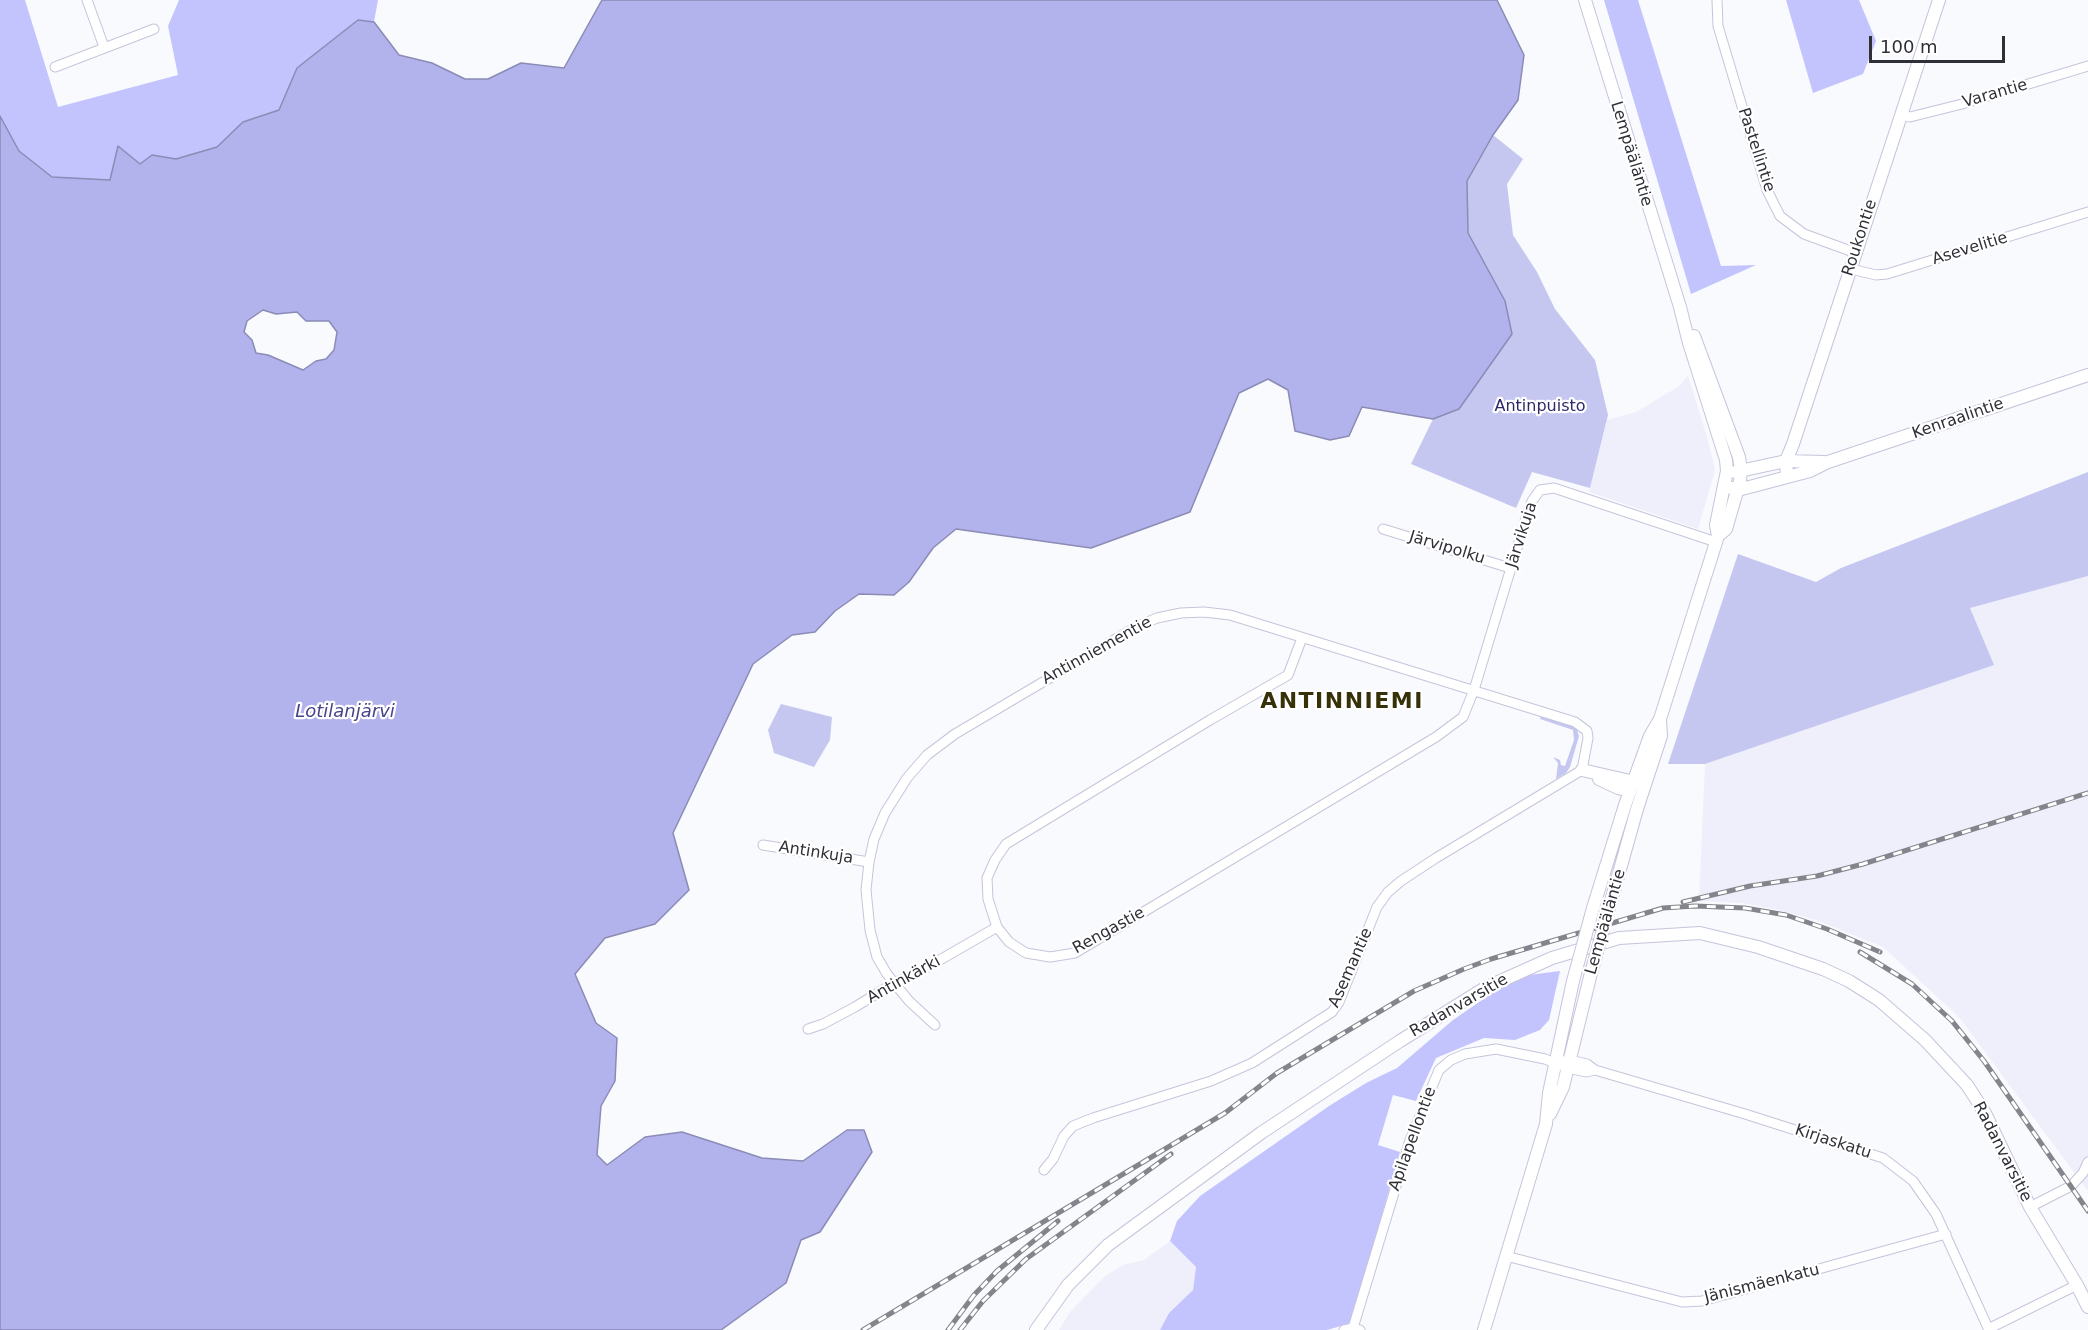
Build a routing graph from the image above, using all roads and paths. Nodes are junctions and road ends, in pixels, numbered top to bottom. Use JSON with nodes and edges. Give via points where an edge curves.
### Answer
{"nodes":[{"id":1,"x":87,"y":0,"type":"edge"},
{"id":2,"x":1585,"y":0,"type":"edge"},
{"id":3,"x":1717,"y":0,"type":"edge"},
{"id":4,"x":1939,"y":0,"type":"edge"},
{"id":5,"x":154,"y":29,"type":"dead end"},
{"id":6,"x":104,"y":47,"type":"junction"},
{"id":7,"x":2088,"y":66,"type":"edge"},
{"id":8,"x":55,"y":67,"type":"dead end"},
{"id":9,"x":1901,"y":115,"type":"junction"},
{"id":10,"x":2088,"y":212,"type":"edge"},
{"id":11,"x":1856,"y":253,"type":"junction"},
{"id":12,"x":1851,"y":269,"type":"junction"},
{"id":13,"x":1680,"y":307,"type":"junction"},
{"id":14,"x":2088,"y":375,"type":"edge"},
{"id":15,"x":1786,"y":460,"type":"junction"},
{"id":16,"x":1828,"y":462,"type":"junction"},
{"id":17,"x":1741,"y":470,"type":"junction"},
{"id":18,"x":1787,"y":477,"type":"junction"},
{"id":19,"x":1732,"y":488,"type":"junction"},
{"id":20,"x":1383,"y":529,"type":"dead end"},
{"id":21,"x":1717,"y":539,"type":"junction"},
{"id":22,"x":1510,"y":568,"type":"junction"},
{"id":23,"x":1302,"y":638,"type":"junction"},
{"id":24,"x":1474,"y":690,"type":"junction"},
{"id":25,"x":1582,"y":770,"type":"junction"},
{"id":26,"x":1636,"y":785,"type":"junction"},
{"id":27,"x":764,"y":845,"type":"dead end"},
{"id":28,"x":869,"y":862,"type":"junction"},
{"id":29,"x":997,"y":927,"type":"junction"},
{"id":30,"x":894,"y":983,"type":"junction"},
{"id":31,"x":935,"y":1025,"type":"dead end"},
{"id":32,"x":808,"y":1029,"type":"dead end"},
{"id":33,"x":1565,"y":1063,"type":"junction"},
{"id":34,"x":2088,"y":1162,"type":"edge"},
{"id":35,"x":1044,"y":1170,"type":"dead end"},
{"id":36,"x":2030,"y":1207,"type":"junction"},
{"id":37,"x":1946,"y":1234,"type":"junction"},
{"id":38,"x":1506,"y":1256,"type":"junction"},
{"id":39,"x":2077,"y":1285,"type":"junction"},
{"id":40,"x":2088,"y":1307,"type":"edge"},
{"id":41,"x":1352,"y":1329,"type":"edge"},
{"id":42,"x":1035,"y":1330,"type":"edge"},
{"id":43,"x":1484,"y":1330,"type":"edge"},
{"id":44,"x":1989,"y":1330,"type":"edge"}],
"edges":[{"from":1,"to":6,"type":"street"},
{"from":2,"to":13,"type":"street","name":"Lempääläntie"},
{"from":3,"to":11,"type":"street","name":"Pastellintie","via":[[1718,26],[1767,190],[1780,216],[1804,234]]},
{"from":4,"to":9,"type":"street","name":"Roukontie"},
{"from":5,"to":6,"type":"street"},
{"from":6,"to":8,"type":"street"},
{"from":7,"to":9,"type":"street","name":"Varantie","via":[[1962,104],[1910,117]]},
{"from":9,"to":11,"type":"street","name":"Roukontie"},
{"from":10,"to":12,"type":"street","name":"Asevelitie","via":[[1887,274]]},
{"from":11,"to":12,"type":"street","name":"Roukontie"},
{"from":12,"to":15,"type":"street","name":"Roukontie"},
{"from":13,"to":17,"type":"street","name":"Lempääläntie","via":[[1696,341]]},
{"from":13,"to":19,"type":"street","name":"Lempääläntie"},
{"from":14,"to":16,"type":"street","name":"Kenraalintie"},
{"from":15,"to":16,"type":"street","name":"Kenraalintie"},
{"from":15,"to":17,"type":"street","name":"Kenraalintie"},
{"from":15,"to":18,"type":"street","name":"Roukontie"},
{"from":16,"to":18,"type":"street","name":"Kenraalintie"},
{"from":17,"to":19,"type":"street","via":[[1732,474]]},
{"from":18,"to":19,"type":"street","name":"Kenraalintie"},
{"from":19,"to":21,"type":"street","name":"Lempääläntie","via":[[1726,529]]},
{"from":20,"to":22,"type":"street","name":"Järvipolku"},
{"from":21,"to":22,"type":"street","name":"Järvikuja","via":[[1546,488],[1532,501]]},
{"from":21,"to":26,"type":"street","name":"Lempääläntie","via":[[1660,719],[1661,736]]},
{"from":22,"to":24,"type":"street","name":"Järvikuja"},
{"from":23,"to":24,"type":"street","name":"Antinniementie"},
{"from":23,"to":28,"type":"street","name":"Antinniementie","via":[[1230,615],[1204,612],[1157,618],[1136,627],[955,734],[927,756],[907,778],[885,813]]},
{"from":23,"to":29,"type":"street","name":"Rengastie","via":[[1288,675],[1006,844],[987,878],[988,899]]},
{"from":24,"to":25,"type":"street","name":"Antinniementie","via":[[1581,726],[1588,738]]},
{"from":24,"to":29,"type":"street","name":"Rengastie","via":[[1463,717],[1436,737],[1075,953],[1050,957],[1026,953],[1009,942]]},
{"from":25,"to":26,"type":"street"},
{"from":25,"to":35,"type":"street","name":"Asemantie","via":[[1436,858],[1388,892],[1377,907],[1332,1012],[1252,1063],[1211,1081],[1073,1126]]},
{"from":26,"to":33,"type":"street","name":"Lempääläntie","bridge":true,"via":[[1610,905]]},
{"from":26,"to":33,"type":"street","name":"Lempääläntie","bridge":true,"via":[[1593,908],[1573,981]]},
{"from":27,"to":28,"type":"street","name":"Antinkuja"},
{"from":28,"to":30,"type":"street","name":"Antinniementie","via":[[866,890],[870,930],[878,957]]},
{"from":29,"to":30,"type":"street","name":"Antinkärki"},
{"from":30,"to":31,"type":"street","name":"Antinniementie"},
{"from":30,"to":32,"type":"street","name":"Antinkärki"},
{"from":33,"to":37,"type":"street","name":"Kirjaskatu","via":[[1883,1158],[1913,1181]]},
{"from":33,"to":38,"type":"street","name":"Lempääläntie","via":[[1549,1093],[1545,1124]]},
{"from":33,"to":41,"type":"street","name":"Apilapellontie","via":[[1496,1049],[1465,1054],[1439,1070],[1410,1140]]},
{"from":34,"to":36,"type":"street","via":[[2071,1186]]},
{"from":36,"to":39,"type":"street","name":"Radanvarsitie"},
{"from":36,"to":42,"type":"street","name":"Radanvarsitie","via":[[1967,1084],[1879,1000],[1822,969],[1730,938],[1700,933],[1619,938],[1552,958],[1485,988],[1261,1133],[1108,1245],[1068,1285]]},
{"from":37,"to":38,"type":"street","name":"Jänismäenkatu","via":[[1702,1301],[1682,1302]]},
{"from":37,"to":44,"type":"street","name":"Kirjaskatu"},
{"from":38,"to":43,"type":"street","name":"Lempääläntie"},
{"from":39,"to":40,"type":"street","name":"Radanvarsitie"},
{"from":39,"to":44,"type":"street","name":"Kirjaskatu"}]}
